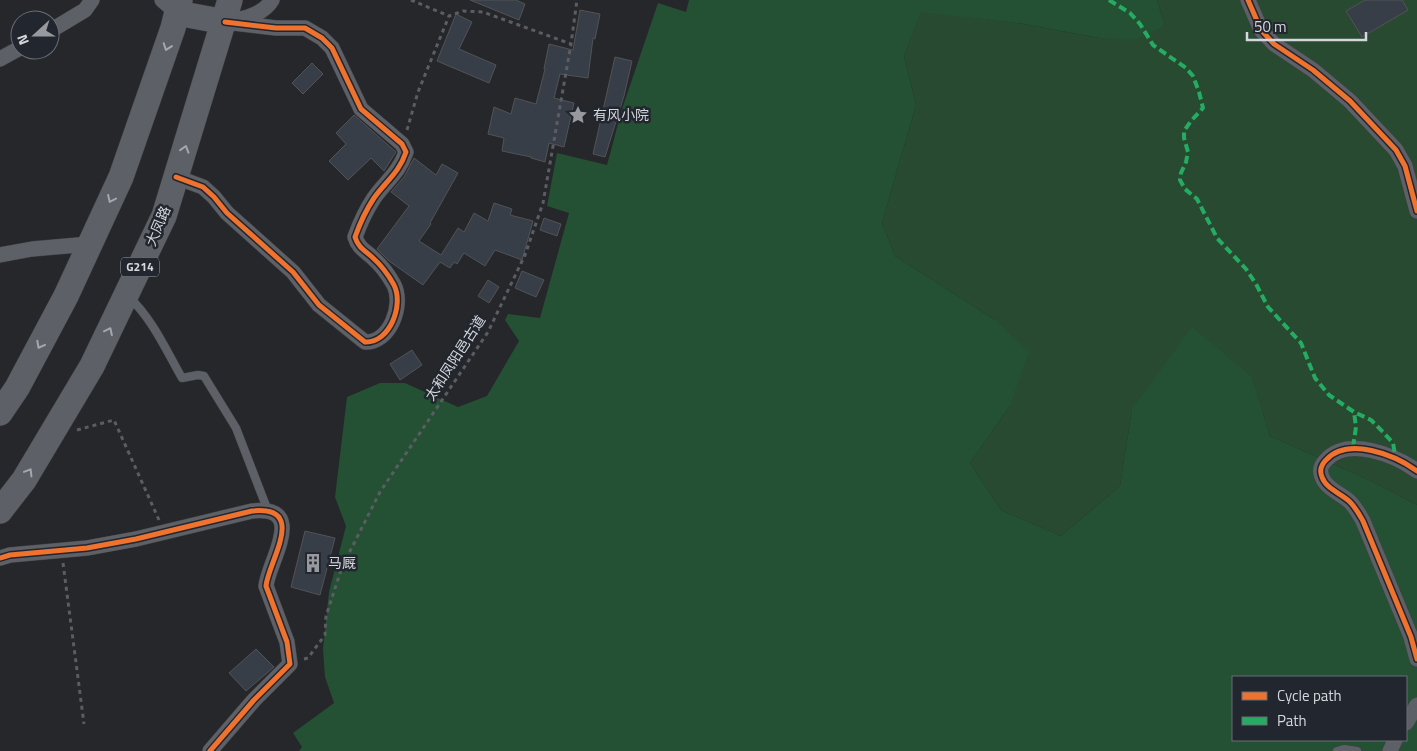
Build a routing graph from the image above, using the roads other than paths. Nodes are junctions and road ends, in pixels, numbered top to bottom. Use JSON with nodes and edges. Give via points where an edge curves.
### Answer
{"nodes":[{"id":1,"x":92,"y":0,"type":"edge"},
{"id":2,"x":272,"y":0,"type":"edge"},
{"id":3,"x":1248,"y":0,"type":"edge"},
{"id":4,"x":173,"y":4,"type":"edge"},
{"id":5,"x":228,"y":11,"type":"edge"},
{"id":6,"x":60,"y":25,"type":"edge"},
{"id":7,"x":176,"y":177,"type":"junction"},
{"id":8,"x":1417,"y":211,"type":"edge"},
{"id":9,"x":90,"y":244,"type":"junction"},
{"id":10,"x":0,"y":255,"type":"edge"},
{"id":11,"x":126,"y":295,"type":"junction"},
{"id":12,"x":0,"y":413,"type":"edge"},
{"id":13,"x":1417,"y":471,"type":"edge"},
{"id":14,"x":0,"y":511,"type":"edge"},
{"id":15,"x":268,"y":511,"type":"junction"},
{"id":16,"x":0,"y":558,"type":"edge"},
{"id":17,"x":1417,"y":659,"type":"edge"},
{"id":18,"x":1417,"y":704,"type":"edge"},
{"id":19,"x":1407,"y":721,"type":"edge"},
{"id":20,"x":210,"y":751,"type":"edge"},
{"id":21,"x":1337,"y":751,"type":"edge"},
{"id":22,"x":1357,"y":751,"type":"edge"}],
"edges":[{"from":1,"to":6,"type":"street","via":[[85,10]]},
{"from":2,"to":5,"type":"street","via":[[249,18]]},
{"from":3,"to":8,"type":"street","via":[[1262,30],[1274,44],[1313,70],[1350,101],[1396,150],[1405,166]]},
{"from":4,"to":5,"type":"highway"},
{"from":4,"to":9,"type":"highway","one_way":true,"via":[[173,28],[121,177]]},
{"from":7,"to":5,"type":"highway","name":"大凤路","number":"G214","one_way":true},
{"from":5,"to":7,"type":"street","via":[[276,28],[305,28],[322,38],[332,48],[361,109],[402,144],[406,152],[403,161],[375,197],[355,237],[358,246],[384,269],[395,287],[397,305],[392,324],[378,339],[365,342],[319,305],[293,272],[227,213],[203,186]]},
{"from":7,"to":11,"type":"highway","name":"大凤路","number":"G214","via":[[164,216]]},
{"from":9,"to":10,"type":"street"},
{"from":9,"to":12,"type":"highway","one_way":true,"via":[[66,296]]},
{"from":14,"to":11,"type":"highway","name":"大凤路","number":"G214","one_way":true,"via":[[24,480],[92,366]]},
{"from":11,"to":15,"type":"lane","via":[[154,327],[182,378],[204,376],[236,428]]},
{"from":13,"to":17,"type":"street","via":[[1371,450],[1353,447],[1334,453],[1323,462],[1320,470],[1324,481],[1358,511],[1411,637]]},
{"from":15,"to":16,"type":"street","via":[[252,511],[136,539]]},
{"from":15,"to":20,"type":"street","via":[[275,513],[281,522],[282,536],[266,586],[287,642],[290,664]]},
{"from":18,"to":19,"type":"street"},
{"from":21,"to":22,"type":"lane"}]}
